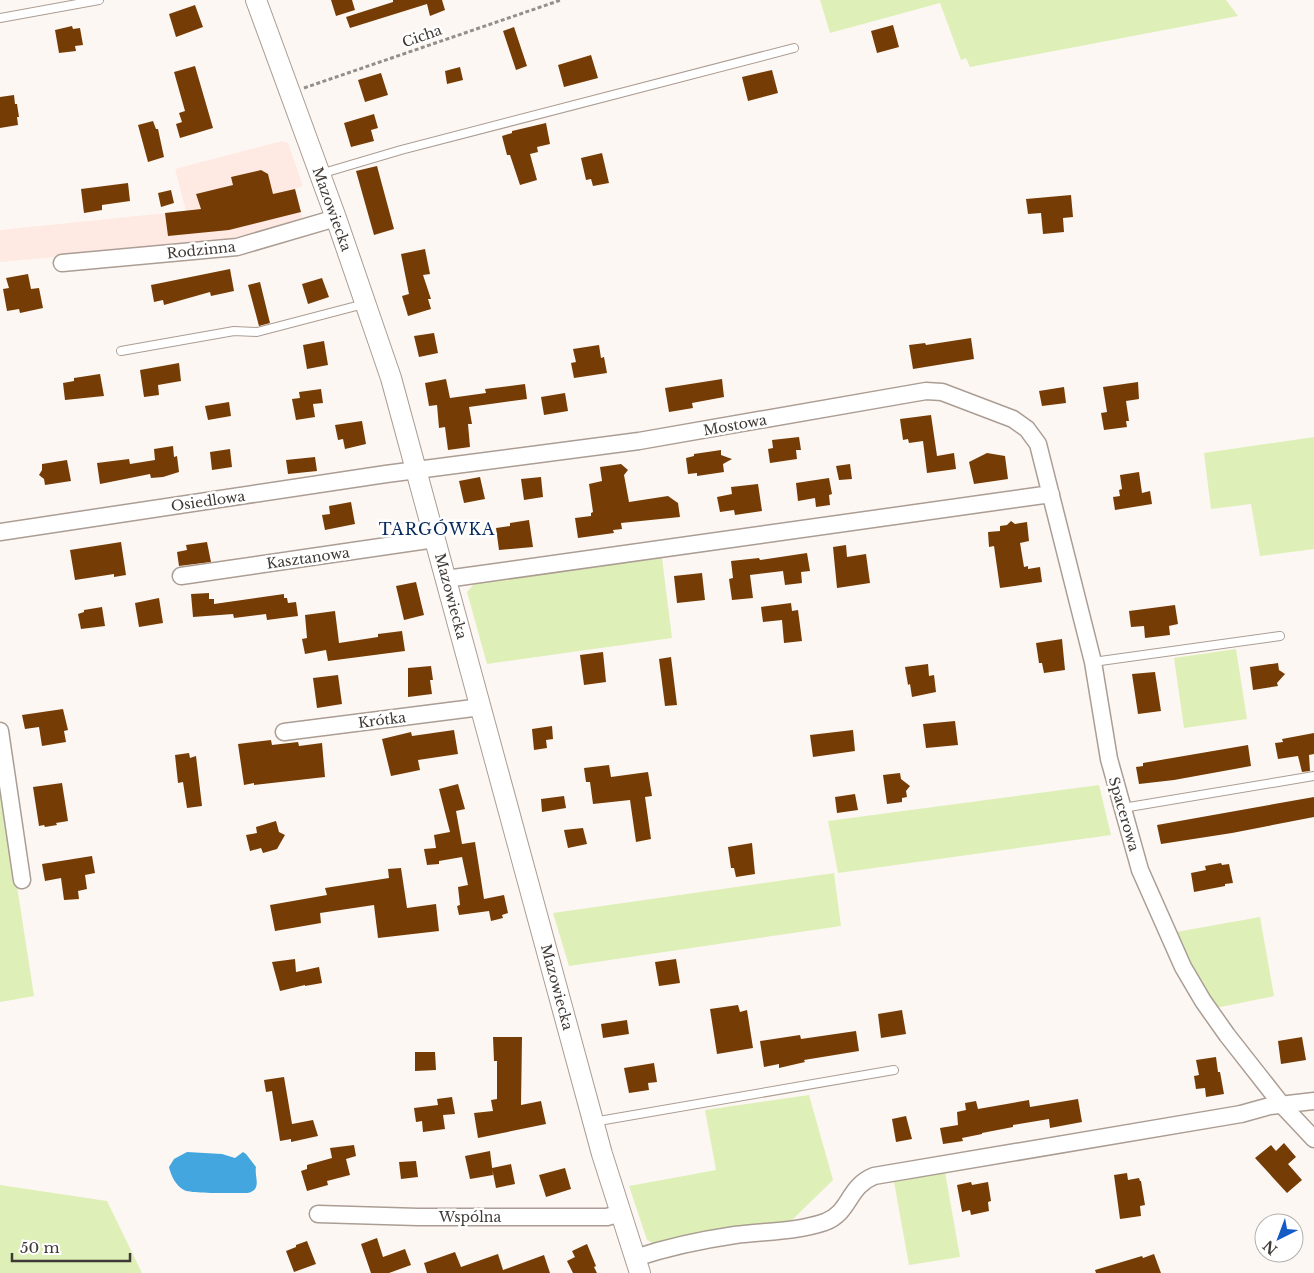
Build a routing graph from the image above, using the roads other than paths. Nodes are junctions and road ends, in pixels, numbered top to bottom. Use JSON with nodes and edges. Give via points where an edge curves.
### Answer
{"nodes":[{"id":1,"x":98,"y":0,"type":"edge"},
{"id":2,"x":256,"y":0,"type":"edge"},
{"id":3,"x":0,"y":18,"type":"edge"},
{"id":4,"x":794,"y":48,"type":"dead end"},
{"id":5,"x":320,"y":175,"type":"junction"},
{"id":6,"x":336,"y":218,"type":"junction"},
{"id":7,"x":62,"y":263,"type":"dead end"},
{"id":8,"x":366,"y":304,"type":"junction"},
{"id":9,"x":121,"y":350,"type":"dead end"},
{"id":10,"x":1038,"y":444,"type":"joint"},
{"id":11,"x":417,"y":471,"type":"junction"},
{"id":12,"x":1051,"y":494,"type":"junction"},
{"id":13,"x":0,"y":532,"type":"edge"},
{"id":14,"x":435,"y":539,"type":"junction"},
{"id":15,"x":181,"y":576,"type":"dead end"},
{"id":16,"x":446,"y":579,"type":"junction"},
{"id":17,"x":1280,"y":636,"type":"dead end"},
{"id":18,"x":1093,"y":662,"type":"junction"},
{"id":19,"x":481,"y":708,"type":"junction"},
{"id":20,"x":0,"y":731,"type":"edge"},
{"id":21,"x":284,"y":732,"type":"dead end"},
{"id":22,"x":1314,"y":776,"type":"edge"},
{"id":23,"x":1123,"y":808,"type":"junction"},
{"id":24,"x":22,"y":880,"type":"dead end"},
{"id":25,"x":894,"y":1070,"type":"dead end"},
{"id":26,"x":1314,"y":1102,"type":"edge"},
{"id":27,"x":1282,"y":1105,"type":"junction"},
{"id":28,"x":593,"y":1122,"type":"junction"},
{"id":29,"x":1314,"y":1139,"type":"edge"},
{"id":30,"x":619,"y":1207,"type":"junction"},
{"id":31,"x":318,"y":1214,"type":"dead end"},
{"id":32,"x":638,"y":1266,"type":"edge"}],
"edges":[{"from":1,"to":3,"type":"lane"},
{"from":2,"to":5,"type":"street","name":"Mazowiecka"},
{"from":4,"to":5,"type":"lane","via":[[401,150]]},
{"from":5,"to":6,"type":"street","name":"Mazowiecka"},
{"from":6,"to":7,"type":"street","name":"Rodzinna","via":[[237,248]]},
{"from":6,"to":8,"type":"street","name":"Mazowiecka"},
{"from":8,"to":9,"type":"lane","via":[[257,332],[234,331]]},
{"from":8,"to":11,"type":"street","name":"Mazowiecka"},
{"from":10,"to":11,"type":"street","name":"Mostowa","via":[[1028,429],[1013,419],[942,392],[926,392],[639,441]]},
{"from":10,"to":12,"type":"street","name":"Spacerowa"},
{"from":11,"to":13,"type":"street","name":"Osiedlowa"},
{"from":11,"to":14,"type":"street","name":"Mazowiecka"},
{"from":12,"to":16,"type":"street"},
{"from":12,"to":18,"type":"street","name":"Spacerowa"},
{"from":14,"to":15,"type":"street","name":"Kasztanowa"},
{"from":14,"to":16,"type":"street","name":"Mazowiecka"},
{"from":16,"to":19,"type":"street","name":"Mazowiecka"},
{"from":17,"to":18,"type":"lane"},
{"from":18,"to":23,"type":"street","name":"Spacerowa","via":[[1109,760]]},
{"from":19,"to":21,"type":"street","name":"Krótka"},
{"from":19,"to":28,"type":"street","name":"Mazowiecka"},
{"from":20,"to":24,"type":"street"},
{"from":22,"to":23,"type":"lane"},
{"from":23,"to":27,"type":"street","name":"Spacerowa","via":[[1140,870],[1183,967],[1227,1035]]},
{"from":25,"to":28,"type":"lane"},
{"from":26,"to":27,"type":"street"},
{"from":27,"to":29,"type":"street","name":"Spacerowa"},
{"from":27,"to":32,"type":"street","via":[[874,1176],[858,1185],[838,1215],[817,1224],[691,1242]]},
{"from":28,"to":30,"type":"street","name":"Mazowiecka"},
{"from":30,"to":31,"type":"street","name":"Wspólna","via":[[607,1217]]},
{"from":30,"to":32,"type":"street","name":"Mazowiecka"}]}
